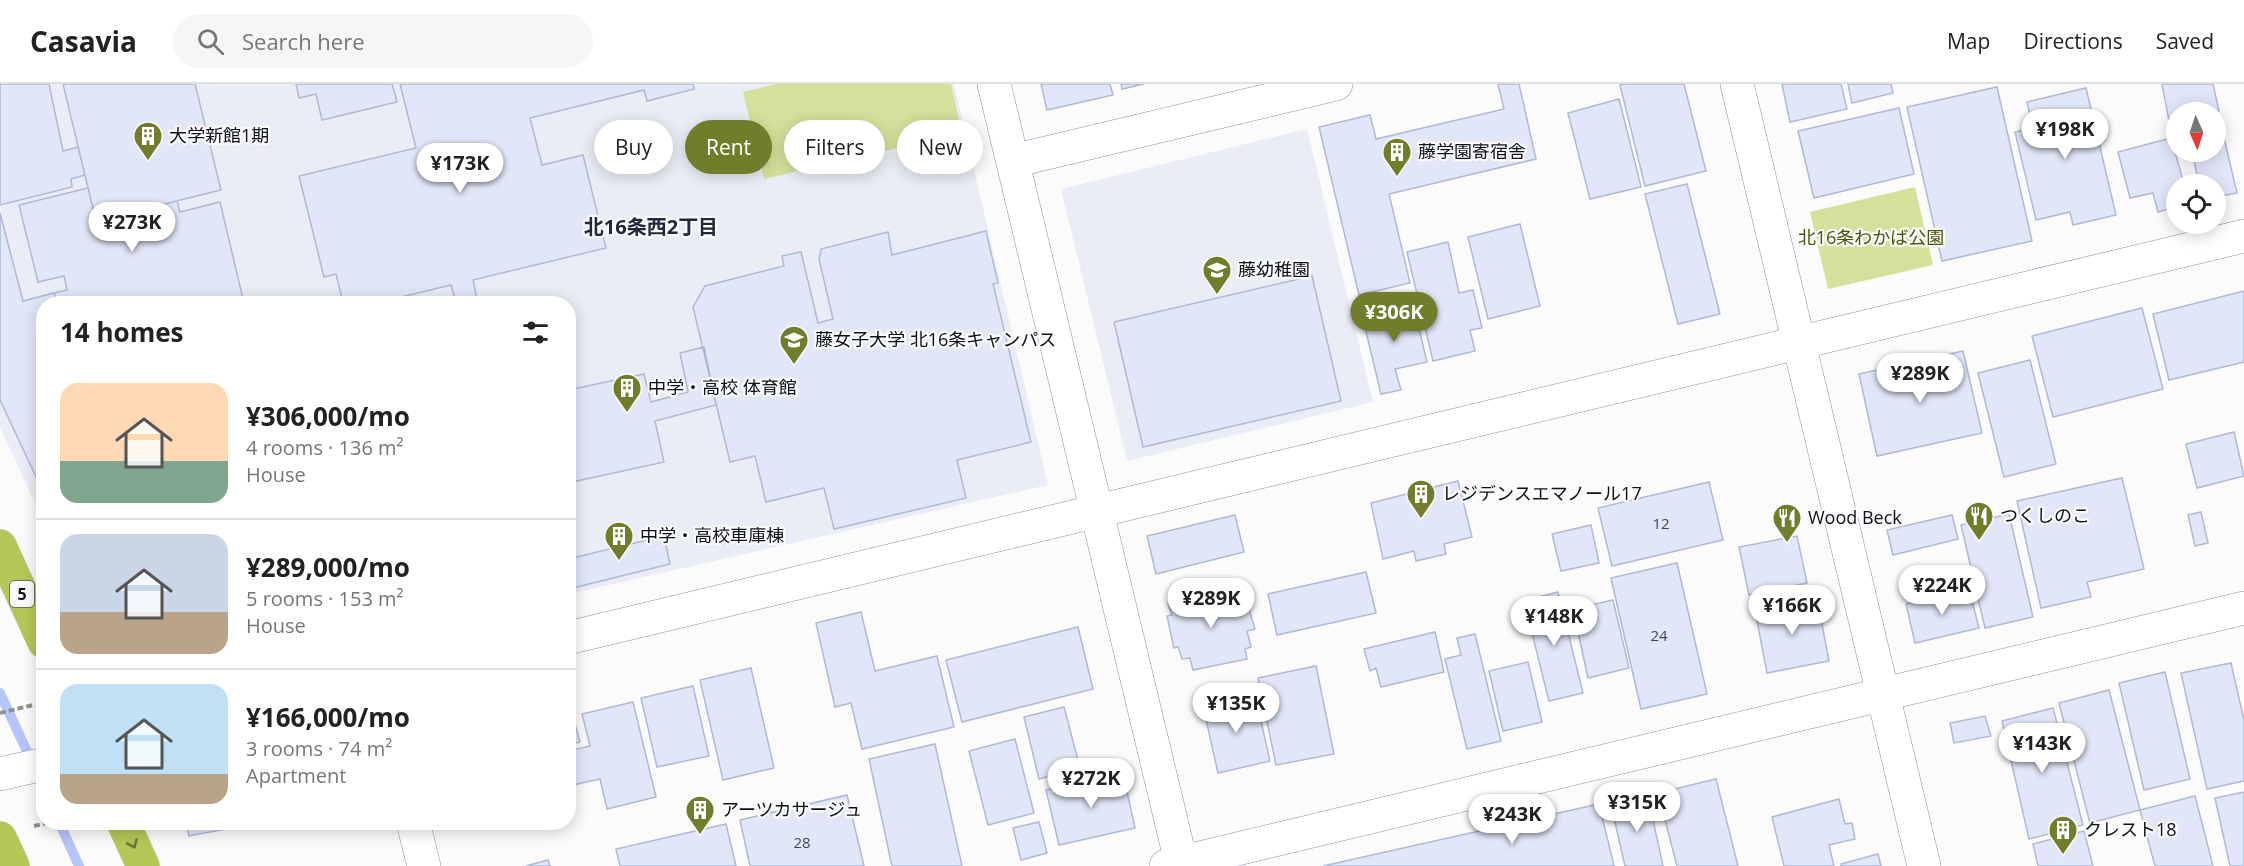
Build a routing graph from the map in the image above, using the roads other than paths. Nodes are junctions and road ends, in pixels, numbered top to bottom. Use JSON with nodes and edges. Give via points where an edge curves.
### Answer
{"nodes":[{"id":1,"x":994,"y":84,"type":"edge"},
{"id":2,"x":1336,"y":84,"type":"edge"},
{"id":3,"x":1737,"y":84,"type":"edge"},
{"id":4,"x":1012,"y":161,"type":"junction"},
{"id":5,"x":2244,"y":236,"type":"edge"},
{"id":6,"x":1799,"y":344,"type":"junction"},
{"id":7,"x":1097,"y":511,"type":"junction"},
{"id":8,"x":0,"y":546,"type":"edge"},
{"id":9,"x":2244,"y":608,"type":"edge"},
{"id":10,"x":36,"y":625,"type":"edge"},
{"id":11,"x":576,"y":636,"type":"edge"},
{"id":12,"x":1883,"y":695,"type":"junction"},
{"id":13,"x":36,"y":766,"type":"edge"},
{"id":14,"x":3,"y":774,"type":"edge"},
{"id":15,"x":126,"y":830,"type":"edge"},
{"id":16,"x":415,"y":830,"type":"edge"},
{"id":17,"x":0,"y":838,"type":"edge"},
{"id":18,"x":1177,"y":865,"type":"edge"},
{"id":19,"x":13,"y":866,"type":"edge"},
{"id":20,"x":142,"y":866,"type":"edge"},
{"id":21,"x":424,"y":866,"type":"edge"},
{"id":22,"x":1924,"y":866,"type":"edge"}],
"edges":[{"from":1,"to":4,"type":"street"},
{"from":2,"to":4,"type":"street"},
{"from":3,"to":6,"type":"street"},
{"from":4,"to":7,"type":"street"},
{"from":5,"to":6,"type":"street"},
{"from":6,"to":7,"type":"street"},
{"from":6,"to":12,"type":"street"},
{"from":7,"to":11,"type":"street"},
{"from":7,"to":18,"type":"street"},
{"from":8,"to":10,"type":"highway","number":"5"},
{"from":9,"to":12,"type":"street"},
{"from":12,"to":18,"type":"street"},
{"from":12,"to":22,"type":"street"},
{"from":13,"to":14,"type":"street"},
{"from":15,"to":20,"type":"highway","one_way":true},
{"from":16,"to":21,"type":"street"},
{"from":17,"to":19,"type":"highway"}]}
